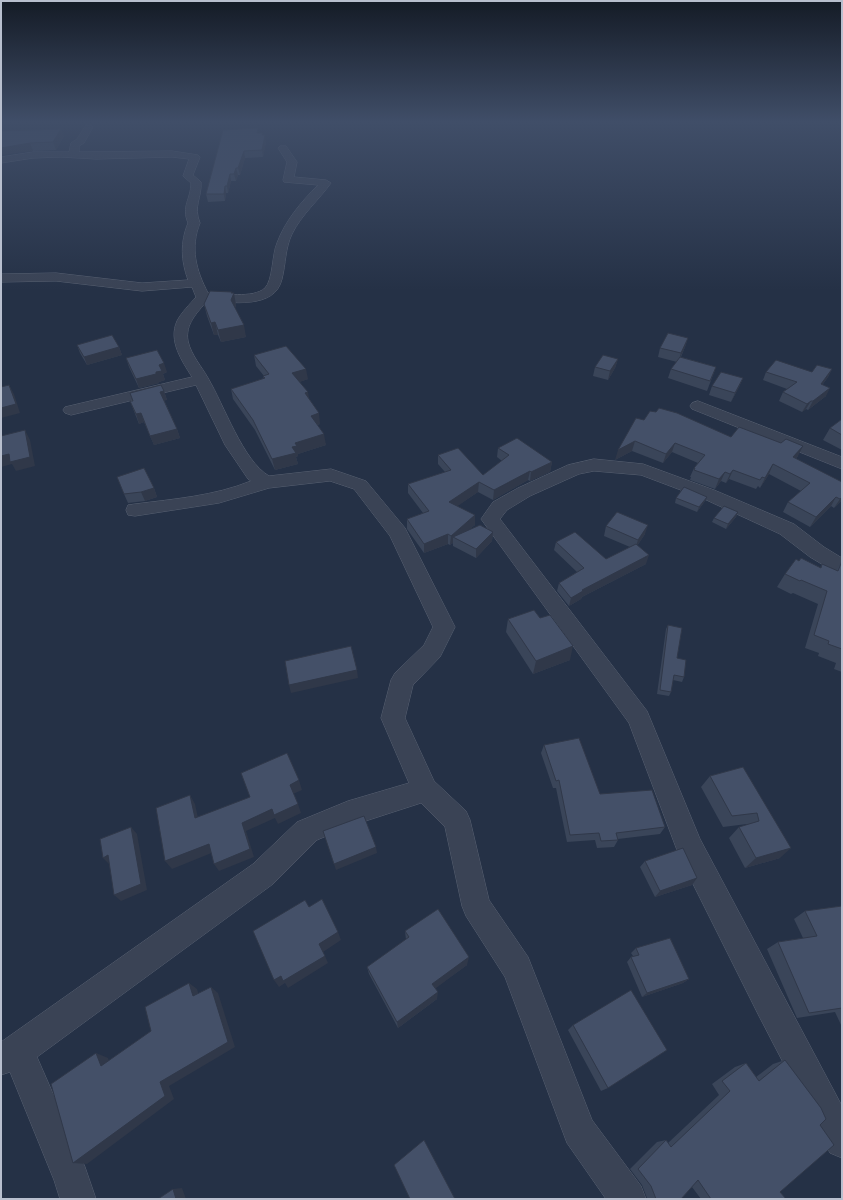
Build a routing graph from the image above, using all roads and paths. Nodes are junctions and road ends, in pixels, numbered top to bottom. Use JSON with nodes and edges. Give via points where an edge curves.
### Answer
{"nodes":[{"id":1,"x":191,"y":178,"type":"edge"},
{"id":2,"x":288,"y":178,"type":"edge"},
{"id":3,"x":1,"y":278,"type":"edge"},
{"id":4,"x":200,"y":290,"type":"junction"},
{"id":5,"x":201,"y":379,"type":"junction"},
{"id":6,"x":698,"y":406,"type":"dead end"},
{"id":7,"x":71,"y":410,"type":"dead end"},
{"id":8,"x":842,"y":463,"type":"edge"},
{"id":9,"x":266,"y":482,"type":"junction"},
{"id":10,"x":135,"y":510,"type":"dead end"},
{"id":11,"x":842,"y":567,"type":"edge"},
{"id":12,"x":425,"y":790,"type":"junction"},
{"id":13,"x":10,"y":1055,"type":"edge"},
{"id":14,"x":842,"y":1141,"type":"edge"},
{"id":15,"x":78,"y":1199,"type":"edge"},
{"id":16,"x":628,"y":1199,"type":"edge"}],
"edges":[{"from":1,"to":4,"type":"street","via":[[196,182],[197,189],[190,215],[194,223],[189,233],[187,256]]},
{"from":2,"to":4,"type":"street","via":[[288,180],[326,184],[308,200],[288,232],[279,253],[274,284],[269,291],[246,298]]},
{"from":3,"to":4,"type":"street","via":[[56,277]]},
{"from":4,"to":5,"type":"street","via":[[183,322],[181,340]]},
{"from":5,"to":7,"type":"street"},
{"from":5,"to":9,"type":"street","via":[[234,444],[254,475]]},
{"from":6,"to":8,"type":"street"},
{"from":9,"to":10,"type":"street","via":[[246,491]]},
{"from":9,"to":12,"type":"street","via":[[331,475],[360,485],[398,533],[444,627],[432,651],[404,680],[393,718]]},
{"from":11,"to":14,"type":"street","via":[[787,529],[708,494],[644,470],[594,465],[574,469],[524,492],[500,506],[490,518],[639,718],[690,848]]},
{"from":12,"to":13,"type":"street","via":[[348,814],[307,831],[263,874]]},
{"from":12,"to":16,"type":"street","via":[[457,820],[476,906],[517,968],[579,1131]]},
{"from":13,"to":15,"type":"street","via":[[72,1180]]}]}
